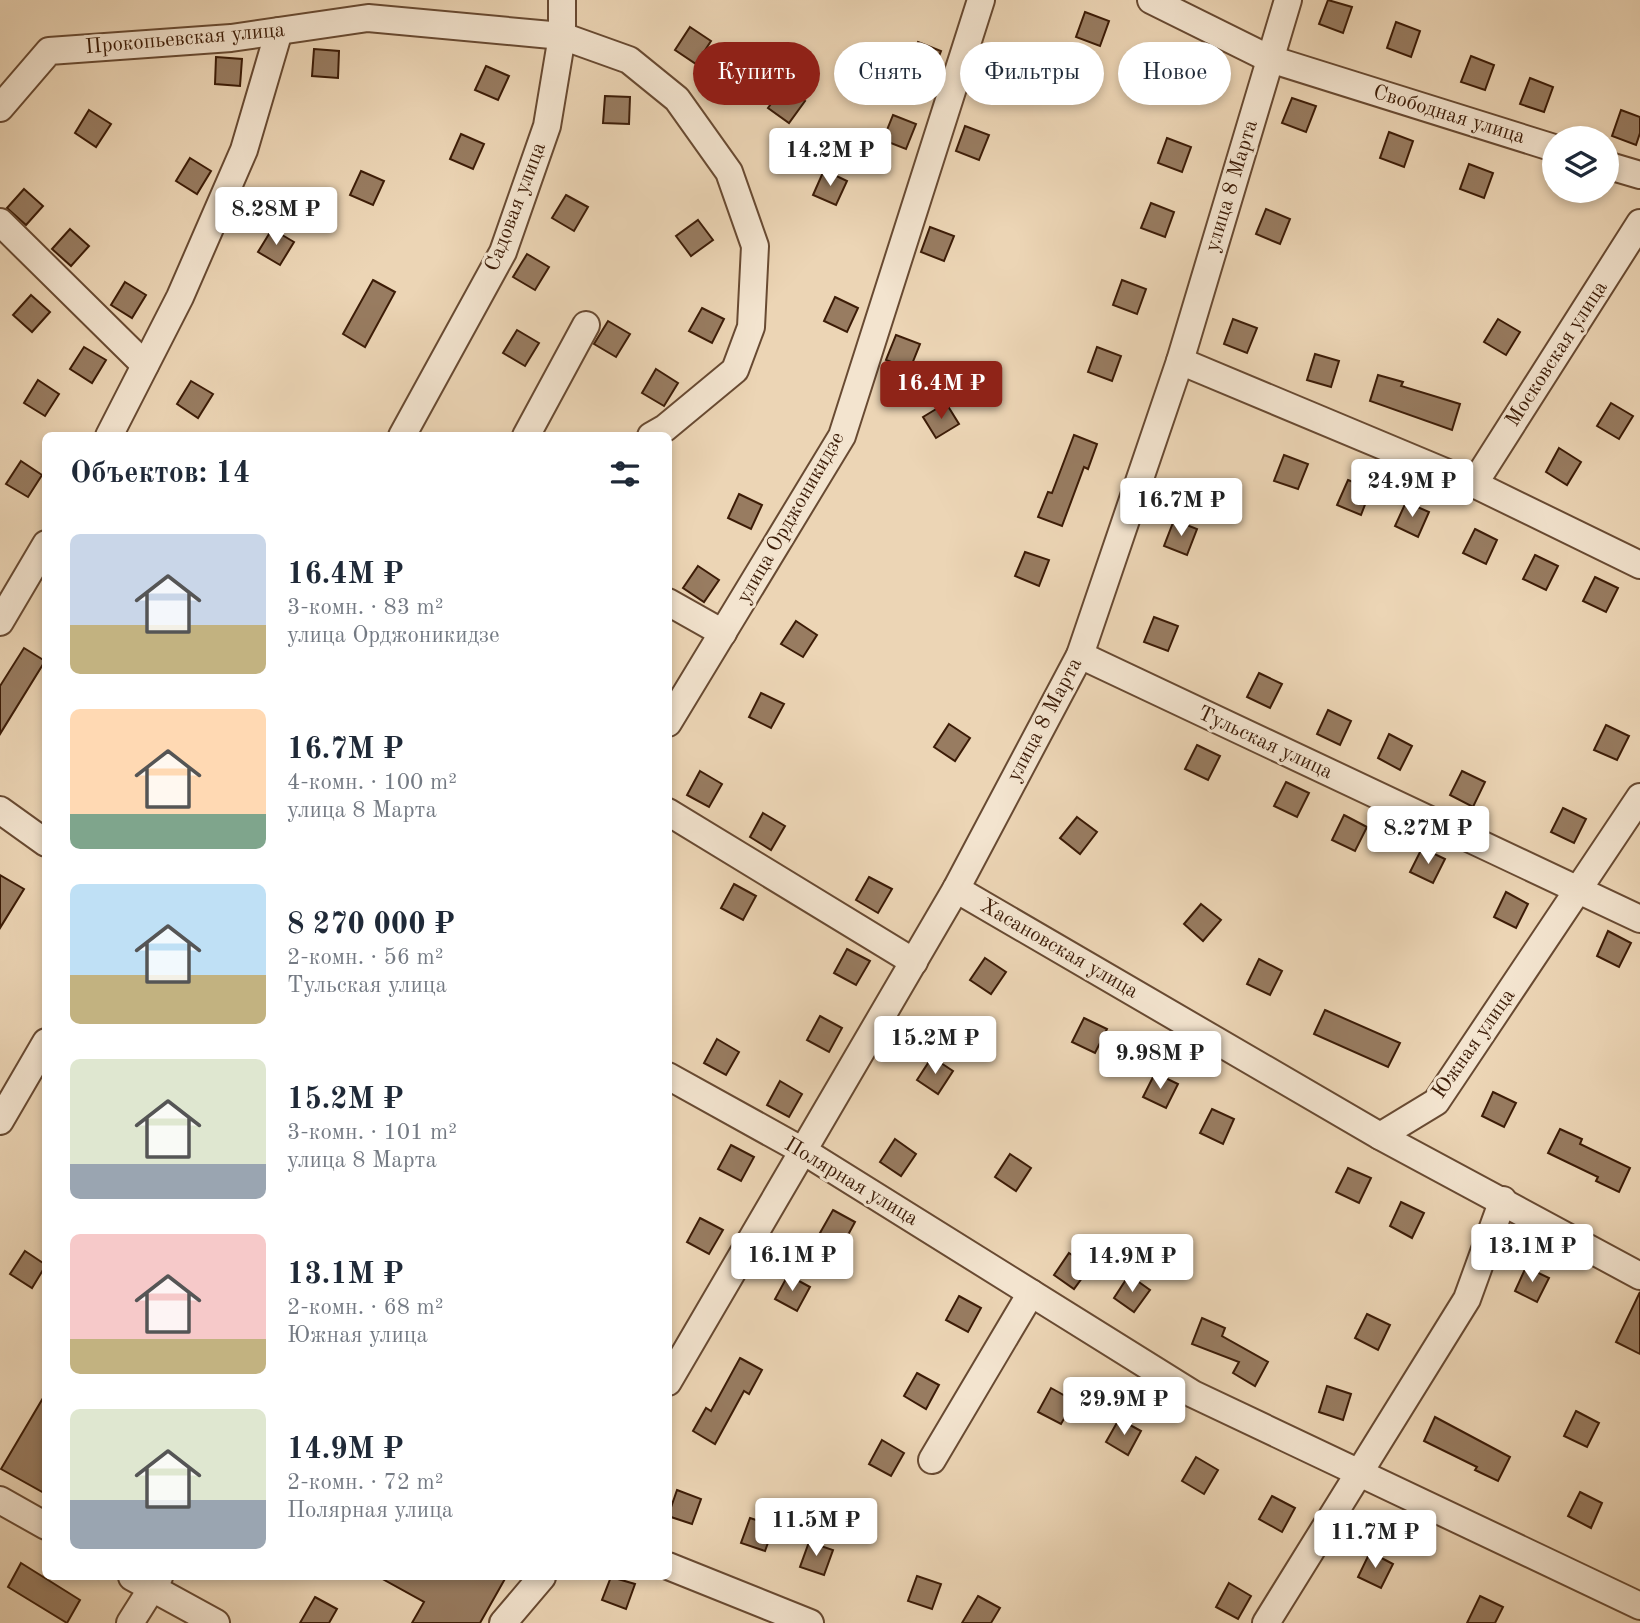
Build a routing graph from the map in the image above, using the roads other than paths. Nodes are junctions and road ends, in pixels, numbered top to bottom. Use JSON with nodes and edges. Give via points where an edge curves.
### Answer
{"nodes":[{"id":1,"x":562,"y":0,"type":"edge"},
{"id":2,"x":981,"y":0,"type":"edge"},
{"id":3,"x":1151,"y":0,"type":"edge"},
{"id":4,"x":1288,"y":0,"type":"edge"},
{"id":5,"x":279,"y":31,"type":"junction"},
{"id":6,"x":562,"y":36,"type":"junction"},
{"id":7,"x":1270,"y":59,"type":"junction"},
{"id":8,"x":0,"y":108,"type":"edge"},
{"id":9,"x":1542,"y":144,"type":"edge"},
{"id":10,"x":1619,"y":169,"type":"edge"},
{"id":11,"x":1640,"y":175,"type":"edge"},
{"id":12,"x":0,"y":222,"type":"edge"},
{"id":13,"x":1640,"y":223,"type":"edge"},
{"id":14,"x":586,"y":325,"type":"dead end"},
{"id":15,"x":1180,"y":361,"type":"junction"},
{"id":16,"x":145,"y":365,"type":"junction"},
{"id":17,"x":111,"y":432,"type":"edge"},
{"id":18,"x":404,"y":432,"type":"edge"},
{"id":19,"x":528,"y":432,"type":"edge"},
{"id":20,"x":658,"y":432,"type":"edge"},
{"id":21,"x":1474,"y":484,"type":"junction"},
{"id":22,"x":42,"y":551,"type":"edge"},
{"id":23,"x":1640,"y":565,"type":"edge"},
{"id":24,"x":672,"y":604,"type":"edge"},
{"id":25,"x":0,"y":622,"type":"edge"},
{"id":26,"x":723,"y":633,"type":"junction"},
{"id":27,"x":1080,"y":655,"type":"junction"},
{"id":28,"x":672,"y":716,"type":"edge"},
{"id":29,"x":1640,"y":797,"type":"edge"},
{"id":30,"x":0,"y":810,"type":"edge"},
{"id":31,"x":672,"y":814,"type":"edge"},
{"id":32,"x":42,"y":840,"type":"edge"},
{"id":33,"x":956,"y":889,"type":"junction"},
{"id":34,"x":1579,"y":891,"type":"junction"},
{"id":35,"x":1640,"y":919,"type":"edge"},
{"id":36,"x":914,"y":962,"type":"junction"},
{"id":37,"x":42,"y":1049,"type":"edge"},
{"id":38,"x":672,"y":1078,"type":"edge"},
{"id":39,"x":0,"y":1121,"type":"edge"},
{"id":40,"x":1380,"y":1136,"type":"junction"},
{"id":41,"x":805,"y":1152,"type":"junction"},
{"id":42,"x":1503,"y":1200,"type":"junction"},
{"id":43,"x":1640,"y":1276,"type":"edge"},
{"id":44,"x":1031,"y":1293,"type":"junction"},
{"id":45,"x":672,"y":1375,"type":"edge"},
{"id":46,"x":932,"y":1460,"type":"dead end"},
{"id":47,"x":1361,"y":1474,"type":"junction"},
{"id":48,"x":0,"y":1500,"type":"edge"},
{"id":49,"x":42,"y":1525,"type":"edge"},
{"id":50,"x":672,"y":1568,"type":"edge"},
{"id":51,"x":539,"y":1580,"type":"edge"},
{"id":52,"x":148,"y":1581,"type":"edge"},
{"id":53,"x":1640,"y":1606,"type":"edge"},
{"id":54,"x":130,"y":1623,"type":"edge"},
{"id":55,"x":216,"y":1623,"type":"edge"},
{"id":56,"x":503,"y":1623,"type":"edge"},
{"id":57,"x":810,"y":1623,"type":"edge"},
{"id":58,"x":1266,"y":1623,"type":"edge"}],
"edges":[{"from":1,"to":6,"type":"street","name":"Садовая улица"},
{"from":2,"to":26,"type":"street","name":"улица Орджоникидзе","via":[[842,436]]},
{"from":3,"to":7,"type":"street","name":"Свободная улица"},
{"from":4,"to":7,"type":"street","name":"улица 8 Марта"},
{"from":5,"to":6,"type":"street","name":"Прокопьевская улица","via":[[369,18]]},
{"from":5,"to":8,"type":"street","name":"Прокопьевская улица","via":[[49,51]]},
{"from":5,"to":16,"type":"street","via":[[244,150]]},
{"from":6,"to":18,"type":"street","name":"Садовая улица","via":[[547,126],[503,252]]},
{"from":6,"to":20,"type":"street","name":"Прокопьевская улица","via":[[629,60],[677,99],[729,172],[755,246],[751,327],[735,370]]},
{"from":7,"to":9,"type":"street","name":"Свободная улица"},
{"from":7,"to":15,"type":"street","name":"улица 8 Марта"},
{"from":10,"to":11,"type":"street"},
{"from":12,"to":16,"type":"street"},
{"from":13,"to":21,"type":"street","name":"Московская улица"},
{"from":14,"to":19,"type":"street"},
{"from":15,"to":21,"type":"street"},
{"from":15,"to":27,"type":"street","name":"улица 8 Марта"},
{"from":16,"to":17,"type":"street"},
{"from":21,"to":23,"type":"street"},
{"from":22,"to":25,"type":"street"},
{"from":24,"to":26,"type":"street"},
{"from":26,"to":28,"type":"street","name":"улица Орджоникидзе"},
{"from":27,"to":33,"type":"street","name":"улица 8 Марта"},
{"from":27,"to":34,"type":"street","name":"Тульская улица"},
{"from":29,"to":34,"type":"street","name":"Южная улица"},
{"from":30,"to":32,"type":"street"},
{"from":31,"to":36,"type":"street"},
{"from":33,"to":36,"type":"street","name":"улица 8 Марта"},
{"from":33,"to":40,"type":"street","name":"Хасановская улица"},
{"from":34,"to":35,"type":"street","name":"Тульская улица"},
{"from":34,"to":40,"type":"street","name":"Южная улица","via":[[1436,1102]]},
{"from":36,"to":41,"type":"street","name":"улица 8 Марта"},
{"from":37,"to":39,"type":"street"},
{"from":38,"to":41,"type":"street","name":"Полярная улица"},
{"from":40,"to":42,"type":"street"},
{"from":41,"to":44,"type":"street","name":"Полярная улица"},
{"from":41,"to":45,"type":"street","name":"улица 8 Марта"},
{"from":42,"to":43,"type":"street"},
{"from":42,"to":47,"type":"street","via":[[1467,1299]]},
{"from":44,"to":46,"type":"street"},
{"from":44,"to":47,"type":"street","name":"Полярная улица","via":[[1193,1394]]},
{"from":47,"to":53,"type":"street","name":"Полярная улица"},
{"from":47,"to":58,"type":"street"},
{"from":48,"to":49,"type":"street"},
{"from":50,"to":57,"type":"street"},
{"from":51,"to":56,"type":"street"},
{"from":52,"to":54,"type":"street"},
{"from":52,"to":55,"type":"street"}]}
